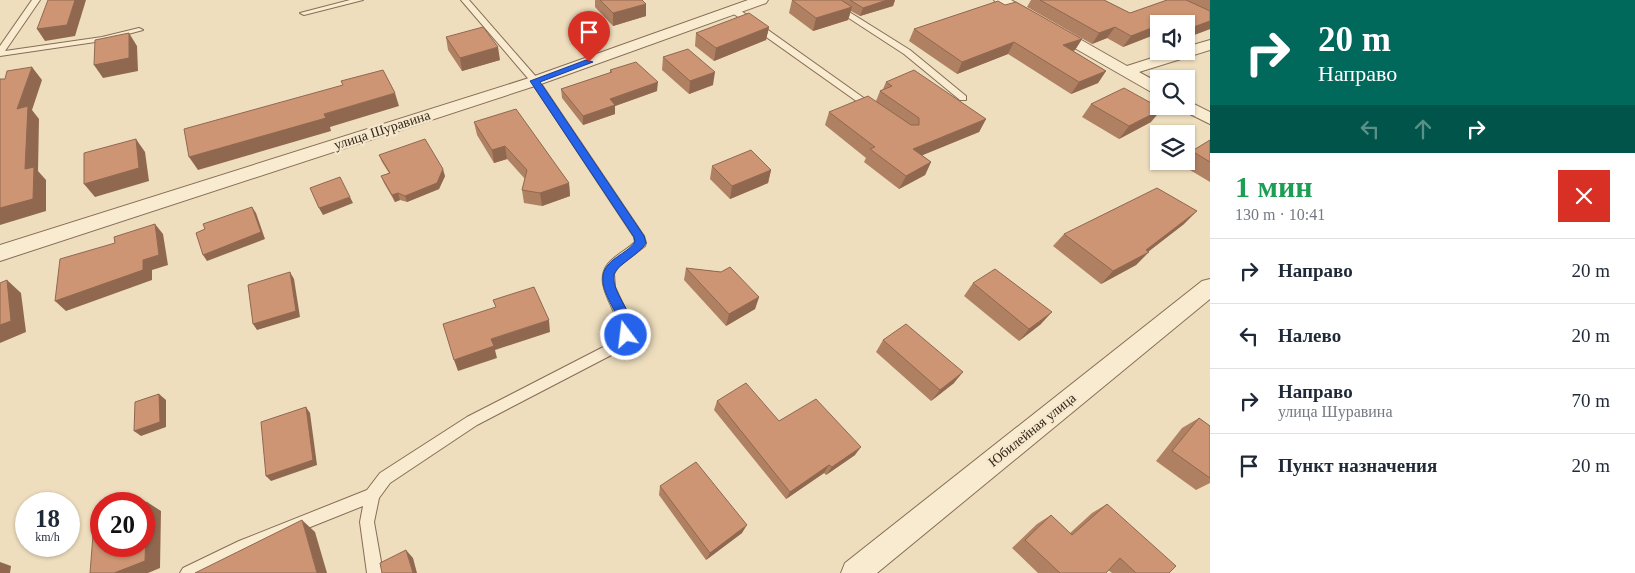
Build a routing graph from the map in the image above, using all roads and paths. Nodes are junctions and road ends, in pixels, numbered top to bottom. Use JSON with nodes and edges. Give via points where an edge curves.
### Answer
{"nodes":[{"id":1,"x":36,"y":0,"type":"edge"},
{"id":2,"x":360,"y":0,"type":"edge"},
{"id":3,"x":465,"y":0,"type":"edge"},
{"id":4,"x":825,"y":0,"type":"edge"},
{"id":5,"x":1001,"y":0,"type":"edge"},
{"id":6,"x":745,"y":4,"type":"edge"},
{"id":7,"x":304,"y":13,"type":"dead end"},
{"id":8,"x":139,"y":30,"type":"dead end"},
{"id":9,"x":1210,"y":45,"type":"edge"},
{"id":10,"x":0,"y":53,"type":"edge"},
{"id":11,"x":1126,"y":71,"type":"junction"},
{"id":12,"x":534,"y":81,"type":"junction"},
{"id":13,"x":1150,"y":85,"type":"edge"},
{"id":14,"x":963,"y":98,"type":"dead end"},
{"id":15,"x":1195,"y":110,"type":"edge"},
{"id":16,"x":878,"y":113,"type":"edge"},
{"id":17,"x":1210,"y":119,"type":"edge"},
{"id":18,"x":0,"y":253,"type":"edge"},
{"id":19,"x":1210,"y":287,"type":"edge"},
{"id":20,"x":372,"y":495,"type":"junction"},
{"id":21,"x":188,"y":573,"type":"edge"},
{"id":22,"x":375,"y":573,"type":"edge"},
{"id":23,"x":855,"y":573,"type":"edge"}],
"edges":[{"from":1,"to":10,"type":"lane"},
{"from":2,"to":7,"type":"lane"},
{"from":3,"to":12,"type":"lane"},
{"from":4,"to":14,"type":"lane","via":[[907,52]]},
{"from":5,"to":11,"type":"street"},
{"from":6,"to":12,"type":"street","name":"улица Шуравина"},
{"from":6,"to":16,"type":"lane"},
{"from":8,"to":10,"type":"lane","via":[[102,39]]},
{"from":9,"to":11,"type":"street"},
{"from":11,"to":13,"type":"street"},
{"from":12,"to":18,"type":"street","name":"улица Шуравина"},
{"from":12,"to":20,"type":"lane","via":[[639,236],[641,243],[608,274],[608,284],[625,322],[626,335],[617,346],[472,421],[385,478]]},
{"from":15,"to":17,"type":"street"},
{"from":19,"to":23,"type":"street","name":"Юбилейная улица"},
{"from":20,"to":21,"type":"lane","via":[[244,546]]},
{"from":20,"to":22,"type":"lane","via":[[367,522]]}]}
